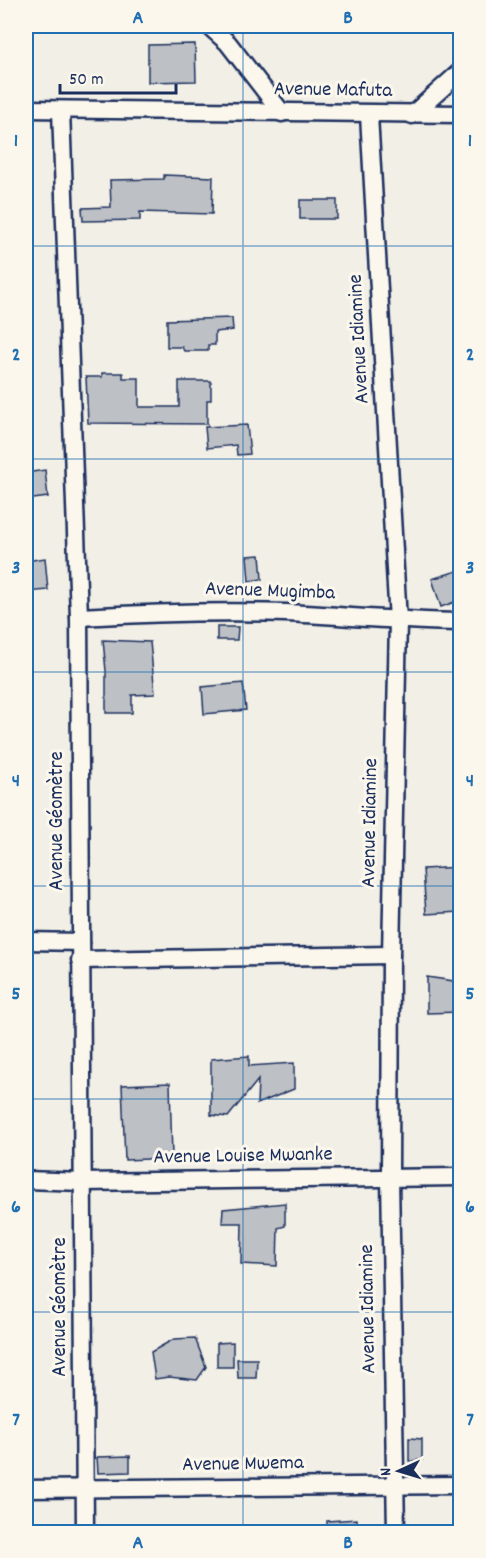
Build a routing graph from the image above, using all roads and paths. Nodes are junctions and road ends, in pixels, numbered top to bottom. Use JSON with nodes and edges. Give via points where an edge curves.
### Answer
{"nodes":[{"id":1,"x":209,"y":26,"type":"edge"},
{"id":2,"x":460,"y":72,"type":"edge"},
{"id":3,"x":26,"y":109,"type":"edge"},
{"id":4,"x":61,"y":110,"type":"junction"},
{"id":5,"x":282,"y":113,"type":"junction"},
{"id":6,"x":460,"y":114,"type":"edge"},
{"id":7,"x":369,"y":115,"type":"junction"},
{"id":8,"x":412,"y":115,"type":"junction"},
{"id":9,"x":79,"y":616,"type":"junction"},
{"id":10,"x":398,"y":621,"type":"junction"},
{"id":11,"x":460,"y":622,"type":"edge"},
{"id":12,"x":26,"y":942,"type":"edge"},
{"id":13,"x":81,"y":942,"type":"junction"},
{"id":14,"x":391,"y":955,"type":"junction"},
{"id":15,"x":80,"y":960,"type":"junction"},
{"id":16,"x":460,"y":1176,"type":"edge"},
{"id":17,"x":390,"y":1177,"type":"junction"},
{"id":18,"x":26,"y":1180,"type":"edge"},
{"id":19,"x":82,"y":1182,"type":"junction"},
{"id":20,"x":460,"y":1485,"type":"edge"},
{"id":21,"x":394,"y":1486,"type":"junction"},
{"id":22,"x":26,"y":1489,"type":"edge"},
{"id":23,"x":85,"y":1489,"type":"junction"},
{"id":24,"x":85,"y":1533,"type":"edge"},
{"id":25,"x":396,"y":1533,"type":"edge"}],
"edges":[{"from":1,"to":5,"type":"street","via":[[228,43]]},
{"from":2,"to":8,"type":"street"},
{"from":3,"to":4,"type":"street","name":"Avenue Mafuta"},
{"from":4,"to":5,"type":"street","name":"Avenue Mafuta"},
{"from":4,"to":9,"type":"street","name":"Avenue Géomètre"},
{"from":5,"to":7,"type":"street","name":"Avenue Mafuta"},
{"from":6,"to":8,"type":"street","name":"Avenue Mafuta"},
{"from":7,"to":8,"type":"street","name":"Avenue Mafuta"},
{"from":7,"to":10,"type":"street","name":"Avenue Idiamine"},
{"from":9,"to":10,"type":"street","name":"Avenue Mugimba","via":[[285,613]]},
{"from":9,"to":13,"type":"street","name":"Avenue Géomètre"},
{"from":10,"to":11,"type":"street","name":"Avenue Mugimba"},
{"from":10,"to":14,"type":"street","name":"Avenue Idiamine"},
{"from":12,"to":13,"type":"street"},
{"from":13,"to":15,"type":"street","name":"Avenue Géomètre"},
{"from":14,"to":15,"type":"street"},
{"from":14,"to":17,"type":"street","name":"Avenue Idiamine"},
{"from":15,"to":19,"type":"street","name":"Avenue Géomètre"},
{"from":16,"to":17,"type":"street","name":"Avenue Louise Mwanke"},
{"from":17,"to":19,"type":"street","name":"Avenue Louise Mwanke"},
{"from":17,"to":21,"type":"street","name":"Avenue Idiamine"},
{"from":18,"to":19,"type":"street","name":"Avenue Louise Mwanke"},
{"from":19,"to":23,"type":"street","name":"Avenue Géomètre"},
{"from":20,"to":21,"type":"street","name":"Avenue Mwema"},
{"from":21,"to":23,"type":"street","name":"Avenue Mwema"},
{"from":21,"to":25,"type":"street","name":"Avenue Idiamine"},
{"from":22,"to":23,"type":"street","name":"Avenue Mwema"},
{"from":23,"to":24,"type":"street","name":"Avenue Géomètre"}]}
